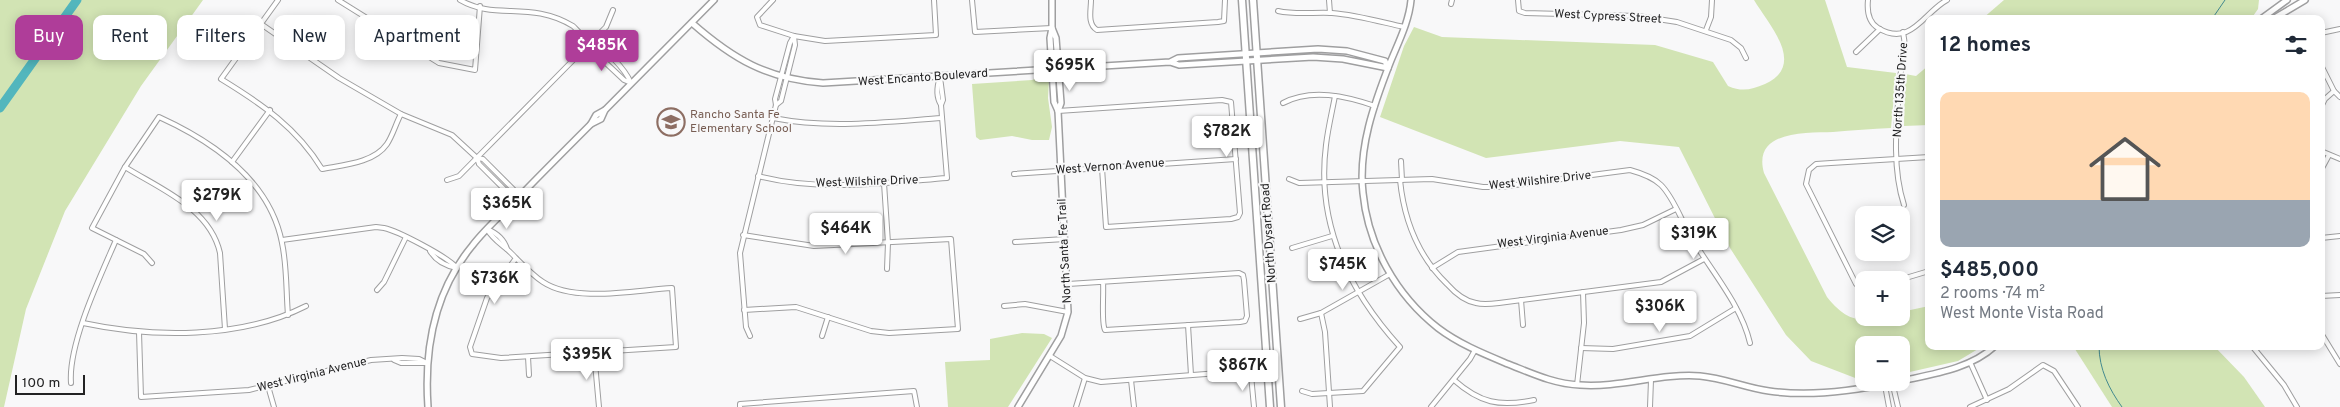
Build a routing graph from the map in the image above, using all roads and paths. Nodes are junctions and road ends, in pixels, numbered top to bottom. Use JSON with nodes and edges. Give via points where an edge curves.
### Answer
{"nodes":[{"id":1,"x":278,"y":0,"type":"edge"},
{"id":2,"x":338,"y":0,"type":"edge"},
{"id":3,"x":460,"y":0,"type":"edge"},
{"id":4,"x":714,"y":0,"type":"edge"},
{"id":5,"x":773,"y":0,"type":"edge"},
{"id":6,"x":934,"y":0,"type":"edge"},
{"id":7,"x":972,"y":0,"type":"edge"},
{"id":8,"x":1052,"y":0,"type":"edge"},
{"id":9,"x":1091,"y":0,"type":"edge"},
{"id":10,"x":1225,"y":0,"type":"edge"},
{"id":11,"x":1242,"y":0,"type":"edge"},
{"id":12,"x":1253,"y":0,"type":"edge"},
{"id":13,"x":1329,"y":0,"type":"edge"},
{"id":14,"x":1411,"y":0,"type":"edge"},
{"id":15,"x":1518,"y":0,"type":"edge"},
{"id":16,"x":1712,"y":0,"type":"edge"},
{"id":17,"x":1868,"y":0,"type":"edge"},
{"id":18,"x":1947,"y":0,"type":"edge"},
{"id":19,"x":2305,"y":0,"type":"edge"},
{"id":20,"x":2285,"y":1,"type":"edge"},
{"id":21,"x":498,"y":5,"type":"dead end"},
{"id":22,"x":480,"y":6,"type":"junction"},
{"id":23,"x":2287,"y":8,"type":"junction"},
{"id":24,"x":554,"y":10,"type":"dead end"},
{"id":25,"x":613,"y":10,"type":"dead end"},
{"id":26,"x":1278,"y":11,"type":"dead end"},
{"id":27,"x":1330,"y":13,"type":"junction"},
{"id":28,"x":1929,"y":15,"type":"edge"},
{"id":29,"x":2266,"y":15,"type":"edge"},
{"id":30,"x":2278,"y":15,"type":"edge"},
{"id":31,"x":1925,"y":19,"type":"edge"},
{"id":32,"x":264,"y":20,"type":"edge"},
{"id":33,"x":692,"y":23,"type":"junction"},
{"id":34,"x":264,"y":26,"type":"edge"},
{"id":35,"x":1404,"y":27,"type":"junction"},
{"id":36,"x":1052,"y":28,"type":"junction"},
{"id":37,"x":2340,"y":29,"type":"edge"},
{"id":38,"x":1706,"y":30,"type":"junction"},
{"id":39,"x":1880,"y":30,"type":"junction"},
{"id":40,"x":1903,"y":32,"type":"junction"},
{"id":41,"x":2325,"y":32,"type":"edge"},
{"id":42,"x":794,"y":36,"type":"junction"},
{"id":43,"x":590,"y":43,"type":"junction"},
{"id":44,"x":1256,"y":52,"type":"junction"},
{"id":45,"x":1856,"y":52,"type":"dead end"},
{"id":46,"x":1246,"y":57,"type":"junction"},
{"id":47,"x":1746,"y":58,"type":"dead end"},
{"id":48,"x":235,"y":60,"type":"edge"},
{"id":49,"x":1257,"y":60,"type":"junction"},
{"id":50,"x":1388,"y":68,"type":"junction"},
{"id":51,"x":1055,"y":69,"type":"junction"},
{"id":52,"x":2325,"y":73,"type":"edge"},
{"id":53,"x":940,"y":77,"type":"junction"},
{"id":54,"x":784,"y":78,"type":"junction"},
{"id":55,"x":631,"y":83,"type":"junction"},
{"id":56,"x":2334,"y":91,"type":"junction"},
{"id":57,"x":1335,"y":96,"type":"junction"},
{"id":58,"x":2340,"y":97,"type":"edge"},
{"id":59,"x":2325,"y":99,"type":"edge"},
{"id":60,"x":1282,"y":103,"type":"dead end"},
{"id":61,"x":1375,"y":106,"type":"junction"},
{"id":62,"x":270,"y":110,"type":"junction"},
{"id":63,"x":1058,"y":111,"type":"junction"},
{"id":64,"x":400,"y":114,"type":"junction"},
{"id":65,"x":773,"y":118,"type":"junction"},
{"id":66,"x":942,"y":118,"type":"junction"},
{"id":67,"x":2325,"y":154,"type":"edge"},
{"id":68,"x":2329,"y":155,"type":"junction"},
{"id":69,"x":1925,"y":157,"type":"edge"},
{"id":70,"x":477,"y":158,"type":"junction"},
{"id":71,"x":1236,"y":159,"type":"junction"},
{"id":72,"x":1896,"y":159,"type":"junction"},
{"id":73,"x":2340,"y":159,"type":"edge"},
{"id":74,"x":1401,"y":161,"type":"dead end"},
{"id":75,"x":232,"y":162,"type":"junction"},
{"id":76,"x":2325,"y":162,"type":"edge"},
{"id":77,"x":125,"y":167,"type":"junction"},
{"id":78,"x":1102,"y":168,"type":"junction"},
{"id":79,"x":1061,"y":170,"type":"junction"},
{"id":80,"x":1014,"y":174,"type":"dead end"},
{"id":81,"x":758,"y":176,"type":"junction"},
{"id":82,"x":1289,"y":179,"type":"dead end"},
{"id":83,"x":447,"y":180,"type":"dead end"},
{"id":84,"x":1401,"y":180,"type":"junction"},
{"id":85,"x":1362,"y":182,"type":"junction"},
{"id":86,"x":884,"y":183,"type":"junction"},
{"id":87,"x":1325,"y":183,"type":"junction"},
{"id":88,"x":518,"y":199,"type":"junction"},
{"id":89,"x":1904,"y":206,"type":"dead end"},
{"id":90,"x":1676,"y":210,"type":"junction"},
{"id":91,"x":487,"y":229,"type":"junction"},
{"id":92,"x":743,"y":235,"type":"junction"},
{"id":93,"x":1332,"y":236,"type":"junction"},
{"id":94,"x":2340,"y":236,"type":"edge"},
{"id":95,"x":406,"y":237,"type":"junction"},
{"id":96,"x":2325,"y":238,"type":"edge"},
{"id":97,"x":1065,"y":239,"type":"junction"},
{"id":98,"x":116,"y":240,"type":"junction"},
{"id":99,"x":282,"y":240,"type":"junction"},
{"id":100,"x":1015,"y":242,"type":"dead end"},
{"id":101,"x":888,"y":243,"type":"junction"},
{"id":102,"x":1292,"y":248,"type":"dead end"},
{"id":103,"x":516,"y":258,"type":"junction"},
{"id":104,"x":1704,"y":259,"type":"junction"},
{"id":105,"x":152,"y":263,"type":"dead end"},
{"id":106,"x":457,"y":268,"type":"junction"},
{"id":107,"x":887,"y":268,"type":"dead end"},
{"id":108,"x":1432,"y":268,"type":"junction"},
{"id":109,"x":1925,"y":272,"type":"edge"},
{"id":110,"x":1390,"y":274,"type":"junction"},
{"id":111,"x":1910,"y":277,"type":"edge"},
{"id":112,"x":1102,"y":282,"type":"junction"},
{"id":113,"x":1855,"y":282,"type":"edge"},
{"id":114,"x":1068,"y":284,"type":"junction"},
{"id":115,"x":377,"y":290,"type":"dead end"},
{"id":116,"x":1583,"y":292,"type":"junction"},
{"id":117,"x":1357,"y":294,"type":"junction"},
{"id":118,"x":2340,"y":295,"type":"edge"},
{"id":119,"x":2325,"y":296,"type":"edge"},
{"id":120,"x":1521,"y":300,"type":"junction"},
{"id":121,"x":306,"y":306,"type":"dead end"},
{"id":122,"x":1004,"y":306,"type":"dead end"},
{"id":123,"x":1736,"y":308,"type":"junction"},
{"id":124,"x":744,"y":310,"type":"junction"},
{"id":125,"x":1068,"y":312,"type":"junction"},
{"id":126,"x":1321,"y":314,"type":"junction"},
{"id":127,"x":288,"y":315,"type":"junction"},
{"id":128,"x":828,"y":317,"type":"junction"},
{"id":129,"x":1300,"y":319,"type":"dead end"},
{"id":130,"x":83,"y":323,"type":"junction"},
{"id":131,"x":1188,"y":325,"type":"junction"},
{"id":132,"x":1523,"y":325,"type":"dead end"},
{"id":133,"x":225,"y":329,"type":"junction"},
{"id":134,"x":139,"y":332,"type":"junction"},
{"id":135,"x":750,"y":336,"type":"dead end"},
{"id":136,"x":822,"y":336,"type":"dead end"},
{"id":137,"x":2325,"y":340,"type":"edge"},
{"id":138,"x":1750,"y":343,"type":"dead end"},
{"id":139,"x":1581,"y":348,"type":"junction"},
{"id":140,"x":1475,"y":350,"type":"junction"},
{"id":141,"x":1989,"y":350,"type":"edge"},
{"id":142,"x":2255,"y":350,"type":"edge"},
{"id":143,"x":594,"y":352,"type":"junction"},
{"id":144,"x":1050,"y":356,"type":"junction"},
{"id":145,"x":528,"y":357,"type":"junction"},
{"id":146,"x":1970,"y":362,"type":"junction"},
{"id":147,"x":427,"y":363,"type":"junction"},
{"id":148,"x":2340,"y":364,"type":"edge"},
{"id":149,"x":529,"y":376,"type":"dead end"},
{"id":150,"x":1191,"y":376,"type":"junction"},
{"id":151,"x":1085,"y":378,"type":"junction"},
{"id":152,"x":1910,"y":379,"type":"edge"},
{"id":153,"x":1131,"y":380,"type":"junction"},
{"id":154,"x":1454,"y":380,"type":"junction"},
{"id":155,"x":1651,"y":380,"type":"junction"},
{"id":156,"x":71,"y":383,"type":"dead end"},
{"id":157,"x":1577,"y":385,"type":"junction"},
{"id":158,"x":268,"y":386,"type":"junction"},
{"id":159,"x":1855,"y":390,"type":"edge"},
{"id":160,"x":1302,"y":391,"type":"dead end"},
{"id":161,"x":1886,"y":391,"type":"edge"},
{"id":162,"x":1894,"y":391,"type":"edge"},
{"id":163,"x":1329,"y":393,"type":"junction"},
{"id":164,"x":1534,"y":400,"type":"dead end"},
{"id":165,"x":1987,"y":400,"type":"junction"},
{"id":166,"x":740,"y":405,"type":"edge"},
{"id":167,"x":274,"y":407,"type":"edge"},
{"id":168,"x":428,"y":407,"type":"edge"},
{"id":169,"x":599,"y":407,"type":"edge"},
{"id":170,"x":917,"y":407,"type":"edge"},
{"id":171,"x":1018,"y":407,"type":"edge"},
{"id":172,"x":1076,"y":407,"type":"edge"},
{"id":173,"x":1134,"y":407,"type":"edge"},
{"id":174,"x":1254,"y":407,"type":"edge"},
{"id":175,"x":1270,"y":407,"type":"edge"},
{"id":176,"x":1281,"y":407,"type":"edge"},
{"id":177,"x":1330,"y":407,"type":"edge"},
{"id":178,"x":1431,"y":407,"type":"edge"},
{"id":179,"x":1650,"y":407,"type":"edge"},
{"id":180,"x":1889,"y":407,"type":"edge"},
{"id":181,"x":1898,"y":407,"type":"edge"},
{"id":182,"x":1970,"y":407,"type":"edge"},
{"id":183,"x":2078,"y":407,"type":"edge"},
{"id":184,"x":2297,"y":407,"type":"edge"}],
"edges":[{"from":1,"to":32,"type":"street"},
{"from":2,"to":22,"type":"street","via":[[439,62],[475,70]]},
{"from":3,"to":22,"type":"street"},
{"from":4,"to":33,"type":"street"},
{"from":5,"to":42,"type":"street","via":[[756,21]]},
{"from":6,"to":42,"type":"street","via":[[936,35],[834,41]]},
{"from":7,"to":36,"type":"street","via":[[975,32]]},
{"from":8,"to":36,"type":"street","name":"North Santa Fe Trail"},
{"from":9,"to":10,"type":"street","via":[[1090,22],[1097,30],[1224,21]]},
{"from":11,"to":46,"type":"main road","name":"North Dysart Road"},
{"from":12,"to":44,"type":"main road","name":"North Dysart Road"},
{"from":13,"to":27,"type":"street"},
{"from":14,"to":35,"type":"street"},
{"from":15,"to":38,"type":"street","name":"West Cypress Street","via":[[1519,11],[1526,13],[1638,16]]},
{"from":16,"to":38,"type":"street"},
{"from":17,"to":39,"type":"street","via":[[1870,20]]},
{"from":18,"to":28,"type":"street"},
{"from":19,"to":23,"type":"street"},
{"from":20,"to":23,"type":"street"},
{"from":20,"to":29,"type":"street"},
{"from":21,"to":22,"type":"street"},
{"from":23,"to":30,"type":"street"},
{"from":24,"to":43,"type":"street"},
{"from":25,"to":43,"type":"street","via":[[606,27]]},
{"from":26,"to":27,"type":"street"},
{"from":27,"to":35,"type":"street"},
{"from":31,"to":40,"type":"street","via":[[1919,26]]},
{"from":33,"to":54,"type":"street","name":"West Encanto Boulevard","via":[[750,66]]},
{"from":33,"to":55,"type":"street"},
{"from":34,"to":64,"type":"street","via":[[339,78]]},
{"from":35,"to":50,"type":"street"},
{"from":36,"to":51,"type":"street","name":"North Santa Fe Trail","via":[[1050,38]]},
{"from":37,"to":41,"type":"street"},
{"from":38,"to":47,"type":"street","name":"West Cypress Street","via":[[1731,40],[1741,48]]},
{"from":39,"to":40,"type":"street","name":"North 135th Drive"},
{"from":39,"to":45,"type":"street"},
{"from":40,"to":72,"type":"street","name":"North 135th Drive","via":[[1906,44],[1900,75]]},
{"from":42,"to":54,"type":"street","via":[[795,45]]},
{"from":43,"to":55,"type":"street","via":[[592,50],[622,79]]},
{"from":43,"to":70,"type":"street"},
{"from":44,"to":46,"type":"street","name":"West Encanto Boulevard"},
{"from":44,"to":49,"type":"main road","name":"North Dysart Road"},
{"from":44,"to":50,"type":"street","name":"West Encanto Boulevard","via":[[1337,50],[1385,61]]},
{"from":46,"to":49,"type":"street","name":"West Encanto Boulevard"},
{"from":46,"to":51,"type":"street","name":"West Encanto Boulevard","via":[[1178,58],[1170,62]]},
{"from":46,"to":175,"type":"main road","name":"North Dysart Road"},
{"from":48,"to":62,"type":"street","via":[[221,79]]},
{"from":49,"to":50,"type":"street","name":"West Encanto Boulevard","via":[[1330,58]]},
{"from":49,"to":176,"type":"main road","name":"North Dysart Road"},
{"from":50,"to":61,"type":"street"},
{"from":51,"to":53,"type":"street","name":"West Encanto Boulevard"},
{"from":51,"to":63,"type":"street","name":"North Santa Fe Trail","via":[[1060,103]]},
{"from":52,"to":56,"type":"street"},
{"from":53,"to":54,"type":"street","name":"West Encanto Boulevard","via":[[830,83]]},
{"from":53,"to":66,"type":"street"},
{"from":54,"to":65,"type":"street","via":[[781,101],[776,105]]},
{"from":55,"to":88,"type":"street","via":[[605,110],[604,116],[591,124]]},
{"from":56,"to":58,"type":"street"},
{"from":56,"to":59,"type":"street"},
{"from":57,"to":60,"type":"street","via":[[1305,96]]},
{"from":57,"to":61,"type":"street"},
{"from":57,"to":87,"type":"street","via":[[1326,146]]},
{"from":61,"to":85,"type":"street","via":[[1365,145]]},
{"from":62,"to":64,"type":"street","via":[[309,148],[322,170],[378,153],[387,144]]},
{"from":62,"to":75,"type":"street"},
{"from":63,"to":71,"type":"street","via":[[1231,102]]},
{"from":63,"to":79,"type":"street","name":"North Santa Fe Trail"},
{"from":64,"to":70,"type":"street","via":[[452,135]]},
{"from":65,"to":66,"type":"street","via":[[835,125]]},
{"from":65,"to":81,"type":"street"},
{"from":66,"to":86,"type":"street","name":"West Wilshire Drive","via":[[946,178]]},
{"from":67,"to":68,"type":"street"},
{"from":68,"to":73,"type":"street"},
{"from":68,"to":76,"type":"street"},
{"from":69,"to":72,"type":"street"},
{"from":70,"to":83,"type":"street","via":[[459,176]]},
{"from":70,"to":88,"type":"street","via":[[479,164]]},
{"from":71,"to":78,"type":"street","name":"West Vernon Avenue"},
{"from":71,"to":78,"type":"street","via":[[1240,213],[1231,220],[1106,227]]},
{"from":72,"to":89,"type":"street","name":"North 135th Drive"},
{"from":72,"to":113,"type":"street","via":[[1816,164],[1806,177],[1806,184]]},
{"from":74,"to":84,"type":"street"},
{"from":75,"to":77,"type":"street","via":[[159,117]]},
{"from":75,"to":99,"type":"street","via":[[253,180],[261,192],[274,214]]},
{"from":77,"to":98,"type":"street","via":[[92,228]]},
{"from":77,"to":133,"type":"street","via":[[192,209],[207,223],[220,253]]},
{"from":78,"to":79,"type":"street","name":"West Vernon Avenue"},
{"from":79,"to":80,"type":"street","name":"West Vernon Avenue"},
{"from":79,"to":97,"type":"street","name":"North Santa Fe Trail"},
{"from":81,"to":86,"type":"street","name":"West Wilshire Drive","via":[[809,184]]},
{"from":81,"to":92,"type":"street"},
{"from":82,"to":87,"type":"street","name":"West Wilshire Drive","via":[[1299,183]]},
{"from":84,"to":85,"type":"street","name":"West Wilshire Drive"},
{"from":84,"to":90,"type":"street","name":"West Wilshire Drive","via":[[1444,179],[1500,187],[1630,170],[1660,184]]},
{"from":84,"to":108,"type":"street","via":[[1410,229]]},
{"from":85,"to":87,"type":"street","name":"West Wilshire Drive"},
{"from":85,"to":110,"type":"street","via":[[1372,236]]},
{"from":86,"to":101,"type":"street"},
{"from":87,"to":93,"type":"street"},
{"from":88,"to":91,"type":"street"},
{"from":90,"to":104,"type":"street"},
{"from":90,"to":108,"type":"street","name":"West Virginia Avenue","via":[[1643,225],[1621,230],[1458,252]]},
{"from":91,"to":103,"type":"street"},
{"from":91,"to":106,"type":"street"},
{"from":92,"to":101,"type":"street","via":[[814,246]]},
{"from":92,"to":124,"type":"street","via":[[740,253]]},
{"from":93,"to":102,"type":"street"},
{"from":93,"to":117,"type":"street"},
{"from":94,"to":96,"type":"street"},
{"from":95,"to":99,"type":"street","via":[[376,227]]},
{"from":95,"to":106,"type":"street","via":[[448,266]]},
{"from":95,"to":115,"type":"street"},
{"from":97,"to":100,"type":"street"},
{"from":97,"to":114,"type":"street","name":"North Santa Fe Trail"},
{"from":98,"to":105,"type":"street","via":[[144,254]]},
{"from":98,"to":130,"type":"street"},
{"from":99,"to":127,"type":"street"},
{"from":101,"to":107,"type":"street"},
{"from":101,"to":128,"type":"street","via":[[952,239],[958,329],[889,333],[870,331]]},
{"from":103,"to":143,"type":"street","via":[[544,283],[569,292],[672,288],[676,347]]},
{"from":103,"to":145,"type":"street","via":[[487,298],[470,347],[472,354],[480,356]]},
{"from":104,"to":116,"type":"street","via":[[1661,282]]},
{"from":104,"to":123,"type":"street"},
{"from":106,"to":147,"type":"street","via":[[435,318]]},
{"from":108,"to":120,"type":"street","via":[[1456,293],[1475,303]]},
{"from":109,"to":111,"type":"street"},
{"from":110,"to":117,"type":"street"},
{"from":110,"to":140,"type":"street","via":[[1404,294],[1433,323]]},
{"from":112,"to":114,"type":"street"},
{"from":112,"to":131,"type":"street","via":[[1102,324],[1105,330]]},
{"from":112,"to":131,"type":"street","via":[[1243,275],[1245,321]]},
{"from":114,"to":125,"type":"street","name":"North Santa Fe Trail"},
{"from":116,"to":120,"type":"street"},
{"from":116,"to":139,"type":"street","via":[[1585,314]]},
{"from":117,"to":126,"type":"street"},
{"from":117,"to":163,"type":"street","via":[[1400,348],[1363,391]]},
{"from":118,"to":119,"type":"street"},
{"from":120,"to":132,"type":"street"},
{"from":121,"to":127,"type":"street"},
{"from":122,"to":125,"type":"street","via":[[1025,304]]},
{"from":123,"to":138,"type":"street","via":[[1746,324]]},
{"from":123,"to":139,"type":"street","via":[[1690,336],[1612,349]]},
{"from":124,"to":128,"type":"street","via":[[796,307]]},
{"from":124,"to":135,"type":"street"},
{"from":125,"to":144,"type":"street","name":"North Santa Fe Trail","via":[[1062,336]]},
{"from":126,"to":129,"type":"street"},
{"from":126,"to":163,"type":"street"},
{"from":127,"to":133,"type":"street"},
{"from":128,"to":136,"type":"street"},
{"from":130,"to":134,"type":"street"},
{"from":130,"to":156,"type":"street","via":[[70,370]]},
{"from":131,"to":150,"type":"street"},
{"from":133,"to":134,"type":"street"},
{"from":134,"to":158,"type":"street","name":"West Virginia Avenue","via":[[140,397],[241,391]]},
{"from":137,"to":148,"type":"street"},
{"from":139,"to":157,"type":"street"},
{"from":140,"to":154,"type":"street"},
{"from":140,"to":157,"type":"street","via":[[1551,380]]},
{"from":141,"to":146,"type":"street"},
{"from":142,"to":184,"type":"street","via":[[2284,384]]},
{"from":143,"to":145,"type":"street"},
{"from":143,"to":169,"type":"street"},
{"from":144,"to":151,"type":"street"},
{"from":144,"to":171,"type":"street","name":"North Santa Fe Trail"},
{"from":145,"to":149,"type":"street"},
{"from":146,"to":152,"type":"street"},
{"from":146,"to":165,"type":"street"},
{"from":147,"to":158,"type":"street","name":"West Virginia Avenue","via":[[419,365],[394,360],[354,362]]},
{"from":147,"to":168,"type":"street"},
{"from":150,"to":153,"type":"street"},
{"from":150,"to":174,"type":"street","via":[[1245,371],[1251,375]]},
{"from":151,"to":153,"type":"street","via":[[1101,382]]},
{"from":151,"to":172,"type":"street"},
{"from":153,"to":173,"type":"street"},
{"from":154,"to":164,"type":"street","via":[[1476,399],[1486,403],[1509,406]]},
{"from":154,"to":178,"type":"street"},
{"from":155,"to":157,"type":"street"},
{"from":155,"to":159,"type":"street","via":[[1699,376],[1768,391],[1802,394]]},
{"from":155,"to":179,"type":"street"},
{"from":158,"to":167,"type":"street"},
{"from":160,"to":163,"type":"street"},
{"from":161,"to":180,"type":"street"},
{"from":162,"to":181,"type":"street"},
{"from":163,"to":177,"type":"street"},
{"from":165,"to":182,"type":"street"},
{"from":165,"to":183,"type":"street","via":[[2044,365],[2049,367]]},
{"from":166,"to":170,"type":"street","via":[[914,391]]}]}
